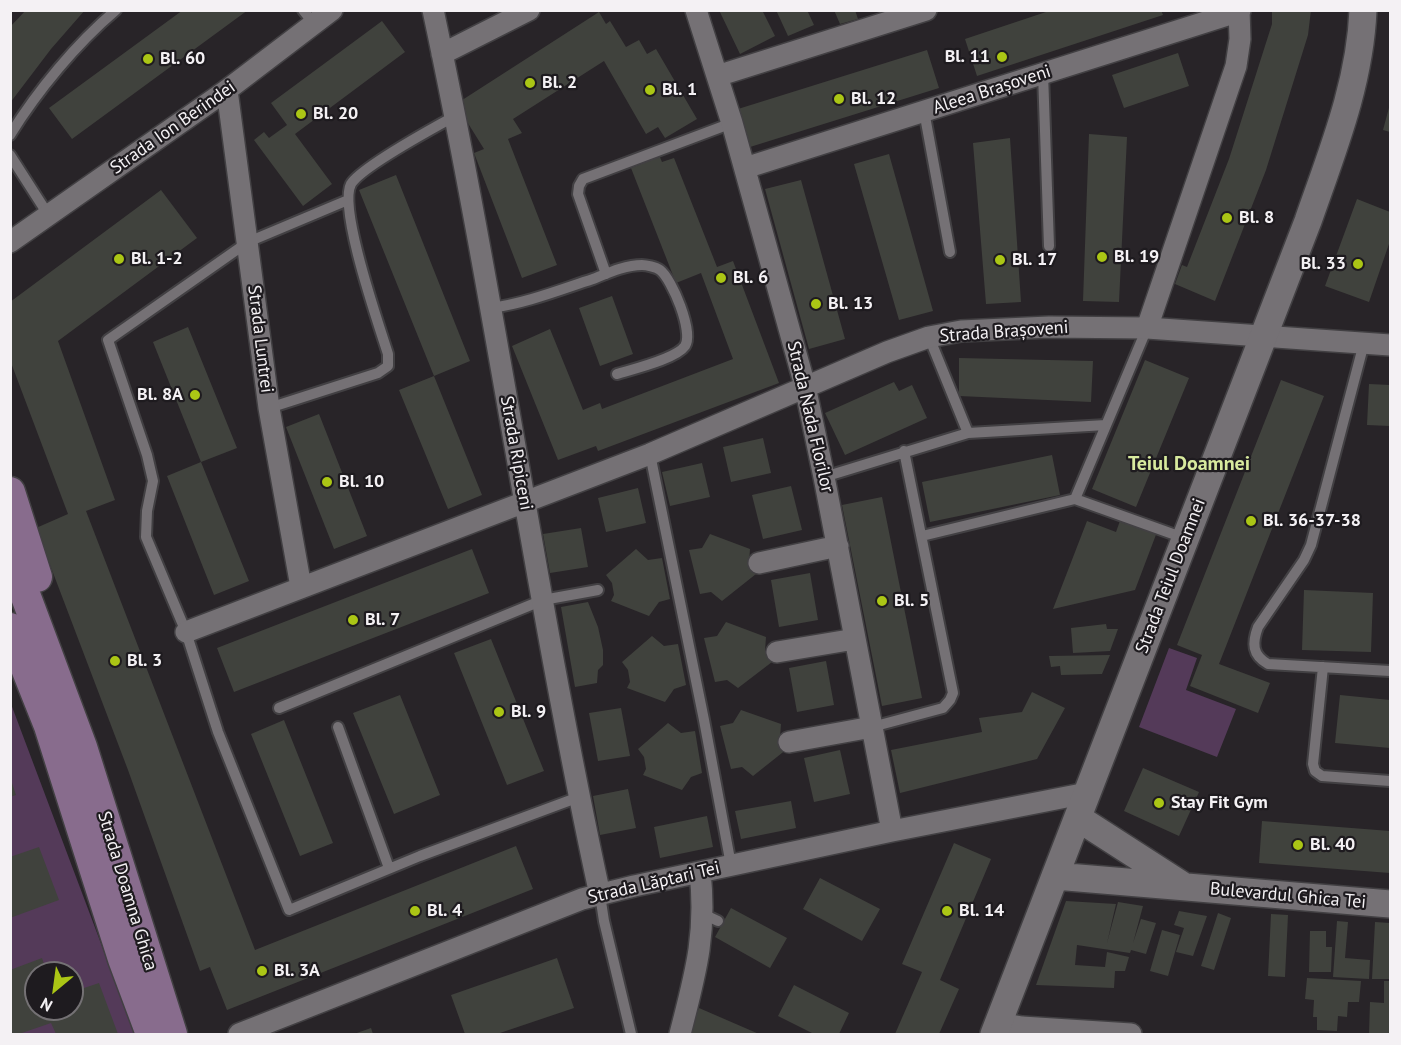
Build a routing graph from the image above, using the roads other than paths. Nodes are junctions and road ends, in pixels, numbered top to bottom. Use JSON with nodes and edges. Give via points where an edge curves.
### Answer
{"nodes":[{"id":1,"x":116,"y":10,"type":"edge"},
{"id":2,"x":332,"y":10,"type":"edge"},
{"id":3,"x":433,"y":10,"type":"edge"},
{"id":4,"x":529,"y":10,"type":"edge"},
{"id":5,"x":696,"y":10,"type":"edge"},
{"id":6,"x":926,"y":10,"type":"edge"},
{"id":7,"x":1363,"y":10,"type":"edge"},
{"id":8,"x":1240,"y":11,"type":"edge"},
{"id":9,"x":309,"y":17,"type":"edge"},
{"id":10,"x":442,"y":54,"type":"junction"},
{"id":11,"x":1043,"y":73,"type":"junction"},
{"id":12,"x":717,"y":76,"type":"junction"},
{"id":13,"x":227,"y":90,"type":"junction"},
{"id":14,"x":924,"y":111,"type":"junction"},
{"id":15,"x":455,"y":116,"type":"junction"},
{"id":16,"x":732,"y":123,"type":"junction"},
{"id":17,"x":10,"y":135,"type":"edge"},
{"id":18,"x":10,"y":155,"type":"edge"},
{"id":19,"x":745,"y":168,"type":"junction"},
{"id":20,"x":348,"y":200,"type":"junction"},
{"id":21,"x":49,"y":216,"type":"junction"},
{"id":22,"x":10,"y":242,"type":"edge"},
{"id":23,"x":248,"y":242,"type":"junction"},
{"id":24,"x":1049,"y":246,"type":"dead end"},
{"id":25,"x":950,"y":252,"type":"dead end"},
{"id":26,"x":606,"y":274,"type":"junction"},
{"id":27,"x":491,"y":308,"type":"junction"},
{"id":28,"x":1146,"y":328,"type":"junction"},
{"id":29,"x":929,"y":337,"type":"junction"},
{"id":30,"x":1263,"y":337,"type":"junction"},
{"id":31,"x":1364,"y":343,"type":"junction"},
{"id":32,"x":1390,"y":345,"type":"edge"},
{"id":33,"x":617,"y":374,"type":"dead end"},
{"id":34,"x":805,"y":386,"type":"junction"},
{"id":35,"x":269,"y":408,"type":"junction"},
{"id":36,"x":1106,"y":425,"type":"junction"},
{"id":37,"x":968,"y":433,"type":"junction"},
{"id":38,"x":904,"y":451,"type":"junction"},
{"id":39,"x":650,"y":453,"type":"junction"},
{"id":40,"x":824,"y":477,"type":"junction"},
{"id":41,"x":10,"y":492,"type":"edge"},
{"id":42,"x":1075,"y":499,"type":"junction"},
{"id":43,"x":525,"y":503,"type":"junction"},
{"id":44,"x":922,"y":536,"type":"junction"},
{"id":45,"x":1185,"y":539,"type":"junction"},
{"id":46,"x":838,"y":546,"type":"junction"},
{"id":47,"x":10,"y":554,"type":"edge"},
{"id":48,"x":759,"y":563,"type":"dead end"},
{"id":49,"x":301,"y":587,"type":"junction"},
{"id":50,"x":598,"y":590,"type":"dead end"},
{"id":51,"x":543,"y":600,"type":"junction"},
{"id":52,"x":10,"y":628,"type":"edge"},
{"id":53,"x":186,"y":632,"type":"junction"},
{"id":54,"x":855,"y":639,"type":"junction"},
{"id":55,"x":777,"y":652,"type":"dead end"},
{"id":56,"x":28,"y":660,"type":"edge"},
{"id":57,"x":1323,"y":667,"type":"junction"},
{"id":58,"x":1390,"y":671,"type":"edge"},
{"id":59,"x":279,"y":708,"type":"dead end"},
{"id":60,"x":338,"y":727,"type":"dead end"},
{"id":61,"x":872,"y":727,"type":"junction"},
{"id":62,"x":789,"y":742,"type":"dead end"},
{"id":63,"x":82,"y":747,"type":"junction"},
{"id":64,"x":1390,"y":781,"type":"edge"},
{"id":65,"x":1087,"y":793,"type":"junction"},
{"id":66,"x":579,"y":797,"type":"junction"},
{"id":67,"x":1078,"y":818,"type":"junction"},
{"id":68,"x":892,"y":831,"type":"junction"},
{"id":69,"x":731,"y":865,"type":"junction"},
{"id":70,"x":389,"y":868,"type":"junction"},
{"id":71,"x":700,"y":872,"type":"junction"},
{"id":72,"x":1055,"y":876,"type":"junction"},
{"id":73,"x":1186,"y":887,"type":"junction"},
{"id":74,"x":600,"y":895,"type":"junction"},
{"id":75,"x":1390,"y":904,"type":"edge"},
{"id":76,"x":997,"y":1029,"type":"edge"},
{"id":77,"x":151,"y":1035,"type":"edge"},
{"id":78,"x":172,"y":1035,"type":"edge"},
{"id":79,"x":239,"y":1035,"type":"edge"},
{"id":80,"x":631,"y":1035,"type":"edge"},
{"id":81,"x":680,"y":1035,"type":"edge"},
{"id":82,"x":1131,"y":1035,"type":"edge"}],
"edges":[{"from":1,"to":17,"type":"lane","via":[[96,27],[28,105]]},
{"from":2,"to":9,"type":"street","name":"Strada Ion Berindei"},
{"from":3,"to":10,"type":"street","name":"Strada Ripiceni"},
{"from":4,"to":10,"type":"street"},
{"from":5,"to":12,"type":"street","name":"Strada Nada Florilor"},
{"from":6,"to":12,"type":"street"},
{"from":7,"to":30,"type":"street","name":"Strada Teiul Doamnei","via":[[1357,68],[1339,134]]},
{"from":8,"to":11,"type":"street","name":"Aleea Brașoveni"},
{"from":8,"to":28,"type":"street","name":"Aleea Brașoveni","via":[[1236,66]]},
{"from":9,"to":13,"type":"street","name":"Strada Ion Berindei"},
{"from":10,"to":15,"type":"street","name":"Strada Ripiceni"},
{"from":11,"to":14,"type":"street","name":"Aleea Brașoveni"},
{"from":11,"to":24,"type":"lane"},
{"from":12,"to":16,"type":"street","name":"Strada Nada Florilor"},
{"from":13,"to":21,"type":"street","name":"Strada Ion Berindei"},
{"from":13,"to":23,"type":"street","name":"Strada Luntrei"},
{"from":14,"to":19,"type":"street","name":"Aleea Brașoveni"},
{"from":14,"to":25,"type":"lane"},
{"from":15,"to":20,"type":"lane","via":[[361,172],[351,184]]},
{"from":15,"to":27,"type":"street","name":"Strada Ripiceni"},
{"from":16,"to":19,"type":"street","name":"Strada Nada Florilor"},
{"from":16,"to":26,"type":"lane","via":[[583,179],[578,194]]},
{"from":18,"to":21,"type":"lane"},
{"from":19,"to":34,"type":"street","name":"Strada Nada Florilor"},
{"from":20,"to":23,"type":"lane"},
{"from":20,"to":35,"type":"lane","via":[[388,366],[378,373]]},
{"from":21,"to":22,"type":"street","name":"Strada Ion Berindei"},
{"from":23,"to":35,"type":"street","name":"Strada Luntrei"},
{"from":23,"to":53,"type":"lane","via":[[108,340],[153,481],[146,537]]},
{"from":26,"to":27,"type":"lane","via":[[531,300]]},
{"from":26,"to":33,"type":"lane","via":[[643,265],[659,269],[670,282],[688,333],[685,346],[671,356]]},
{"from":27,"to":43,"type":"street","name":"Strada Ripiceni"},
{"from":28,"to":29,"type":"street","name":"Strada Brașoveni","via":[[1038,327],[961,331]]},
{"from":28,"to":30,"type":"street","name":"Strada Brașoveni"},
{"from":28,"to":36,"type":"lane","name":"Aleea Brașoveni"},
{"from":29,"to":34,"type":"street","name":"Strada Brașoveni"},
{"from":29,"to":37,"type":"lane"},
{"from":30,"to":31,"type":"street","name":"Strada Brașoveni"},
{"from":30,"to":45,"type":"street","name":"Strada Teiul Doamnei"},
{"from":31,"to":32,"type":"street","name":"Strada Brașoveni"},
{"from":31,"to":57,"type":"lane","via":[[1311,545],[1254,638],[1255,651],[1268,664]]},
{"from":34,"to":39,"type":"street","name":"Strada Brașoveni"},
{"from":34,"to":40,"type":"street","name":"Strada Nada Florilor"},
{"from":35,"to":49,"type":"street","name":"Strada Luntrei"},
{"from":36,"to":37,"type":"lane"},
{"from":36,"to":42,"type":"lane","name":"Aleea Brașoveni"},
{"from":37,"to":38,"type":"lane"},
{"from":38,"to":40,"type":"lane"},
{"from":38,"to":44,"type":"lane"},
{"from":39,"to":43,"type":"street","name":"Strada Brașoveni"},
{"from":39,"to":69,"type":"lane"},
{"from":40,"to":46,"type":"street","name":"Strada Nada Florilor"},
{"from":41,"to":63,"type":"main road","name":"Strada Doamna Ghica","via":[[72,675]]},
{"from":42,"to":44,"type":"lane"},
{"from":42,"to":45,"type":"lane"},
{"from":43,"to":49,"type":"street"},
{"from":43,"to":51,"type":"street","name":"Strada Ripiceni"},
{"from":44,"to":61,"type":"lane","via":[[953,693],[943,708]]},
{"from":45,"to":65,"type":"street","name":"Strada Teiul Doamnei"},
{"from":46,"to":48,"type":"street"},
{"from":46,"to":54,"type":"street","name":"Strada Nada Florilor"},
{"from":47,"to":56,"type":"main road"},
{"from":49,"to":53,"type":"street"},
{"from":50,"to":51,"type":"lane"},
{"from":51,"to":59,"type":"lane"},
{"from":51,"to":66,"type":"street","name":"Strada Ripiceni"},
{"from":52,"to":56,"type":"main road"},
{"from":53,"to":70,"type":"lane","via":[[218,732],[289,910]]},
{"from":54,"to":55,"type":"street"},
{"from":54,"to":61,"type":"street","name":"Strada Nada Florilor"},
{"from":56,"to":63,"type":"main road","name":"Strada Doamna Ghica"},
{"from":56,"to":77,"type":"main road","name":"Strada Doamna Ghica","via":[[54,772],[75,805]]},
{"from":57,"to":58,"type":"lane"},
{"from":57,"to":64,"type":"lane","via":[[1315,771],[1322,776]]},
{"from":60,"to":70,"type":"lane"},
{"from":61,"to":62,"type":"street"},
{"from":61,"to":68,"type":"street","name":"Strada Nada Florilor"},
{"from":63,"to":78,"type":"main road","name":"Strada Doamna Ghica"},
{"from":65,"to":67,"type":"street","name":"Strada Teiul Doamnei"},
{"from":65,"to":68,"type":"street","name":"Strada Lăptari Tei"},
{"from":66,"to":70,"type":"lane"},
{"from":66,"to":74,"type":"street","name":"Strada Ripiceni"},
{"from":67,"to":72,"type":"street","name":"Strada Teiul Doamnei"},
{"from":67,"to":73,"type":"street","name":"Bulevardul Ghica Tei"},
{"from":68,"to":69,"type":"street","name":"Strada Lăptari Tei"},
{"from":69,"to":71,"type":"street","name":"Strada Lăptari Tei"},
{"from":71,"to":74,"type":"street","name":"Strada Lăptari Tei"},
{"from":71,"to":81,"type":"street","via":[[711,917]]},
{"from":72,"to":73,"type":"street","name":"Bulevardul Ghica Tei"},
{"from":72,"to":76,"type":"street","name":"Strada Teiul Doamnei"},
{"from":73,"to":75,"type":"street","name":"Bulevardul Ghica Tei"},
{"from":74,"to":79,"type":"street","name":"Strada Lăptari Tei"},
{"from":74,"to":80,"type":"lane"},
{"from":76,"to":82,"type":"street","via":[[1022,1027]]}]}
